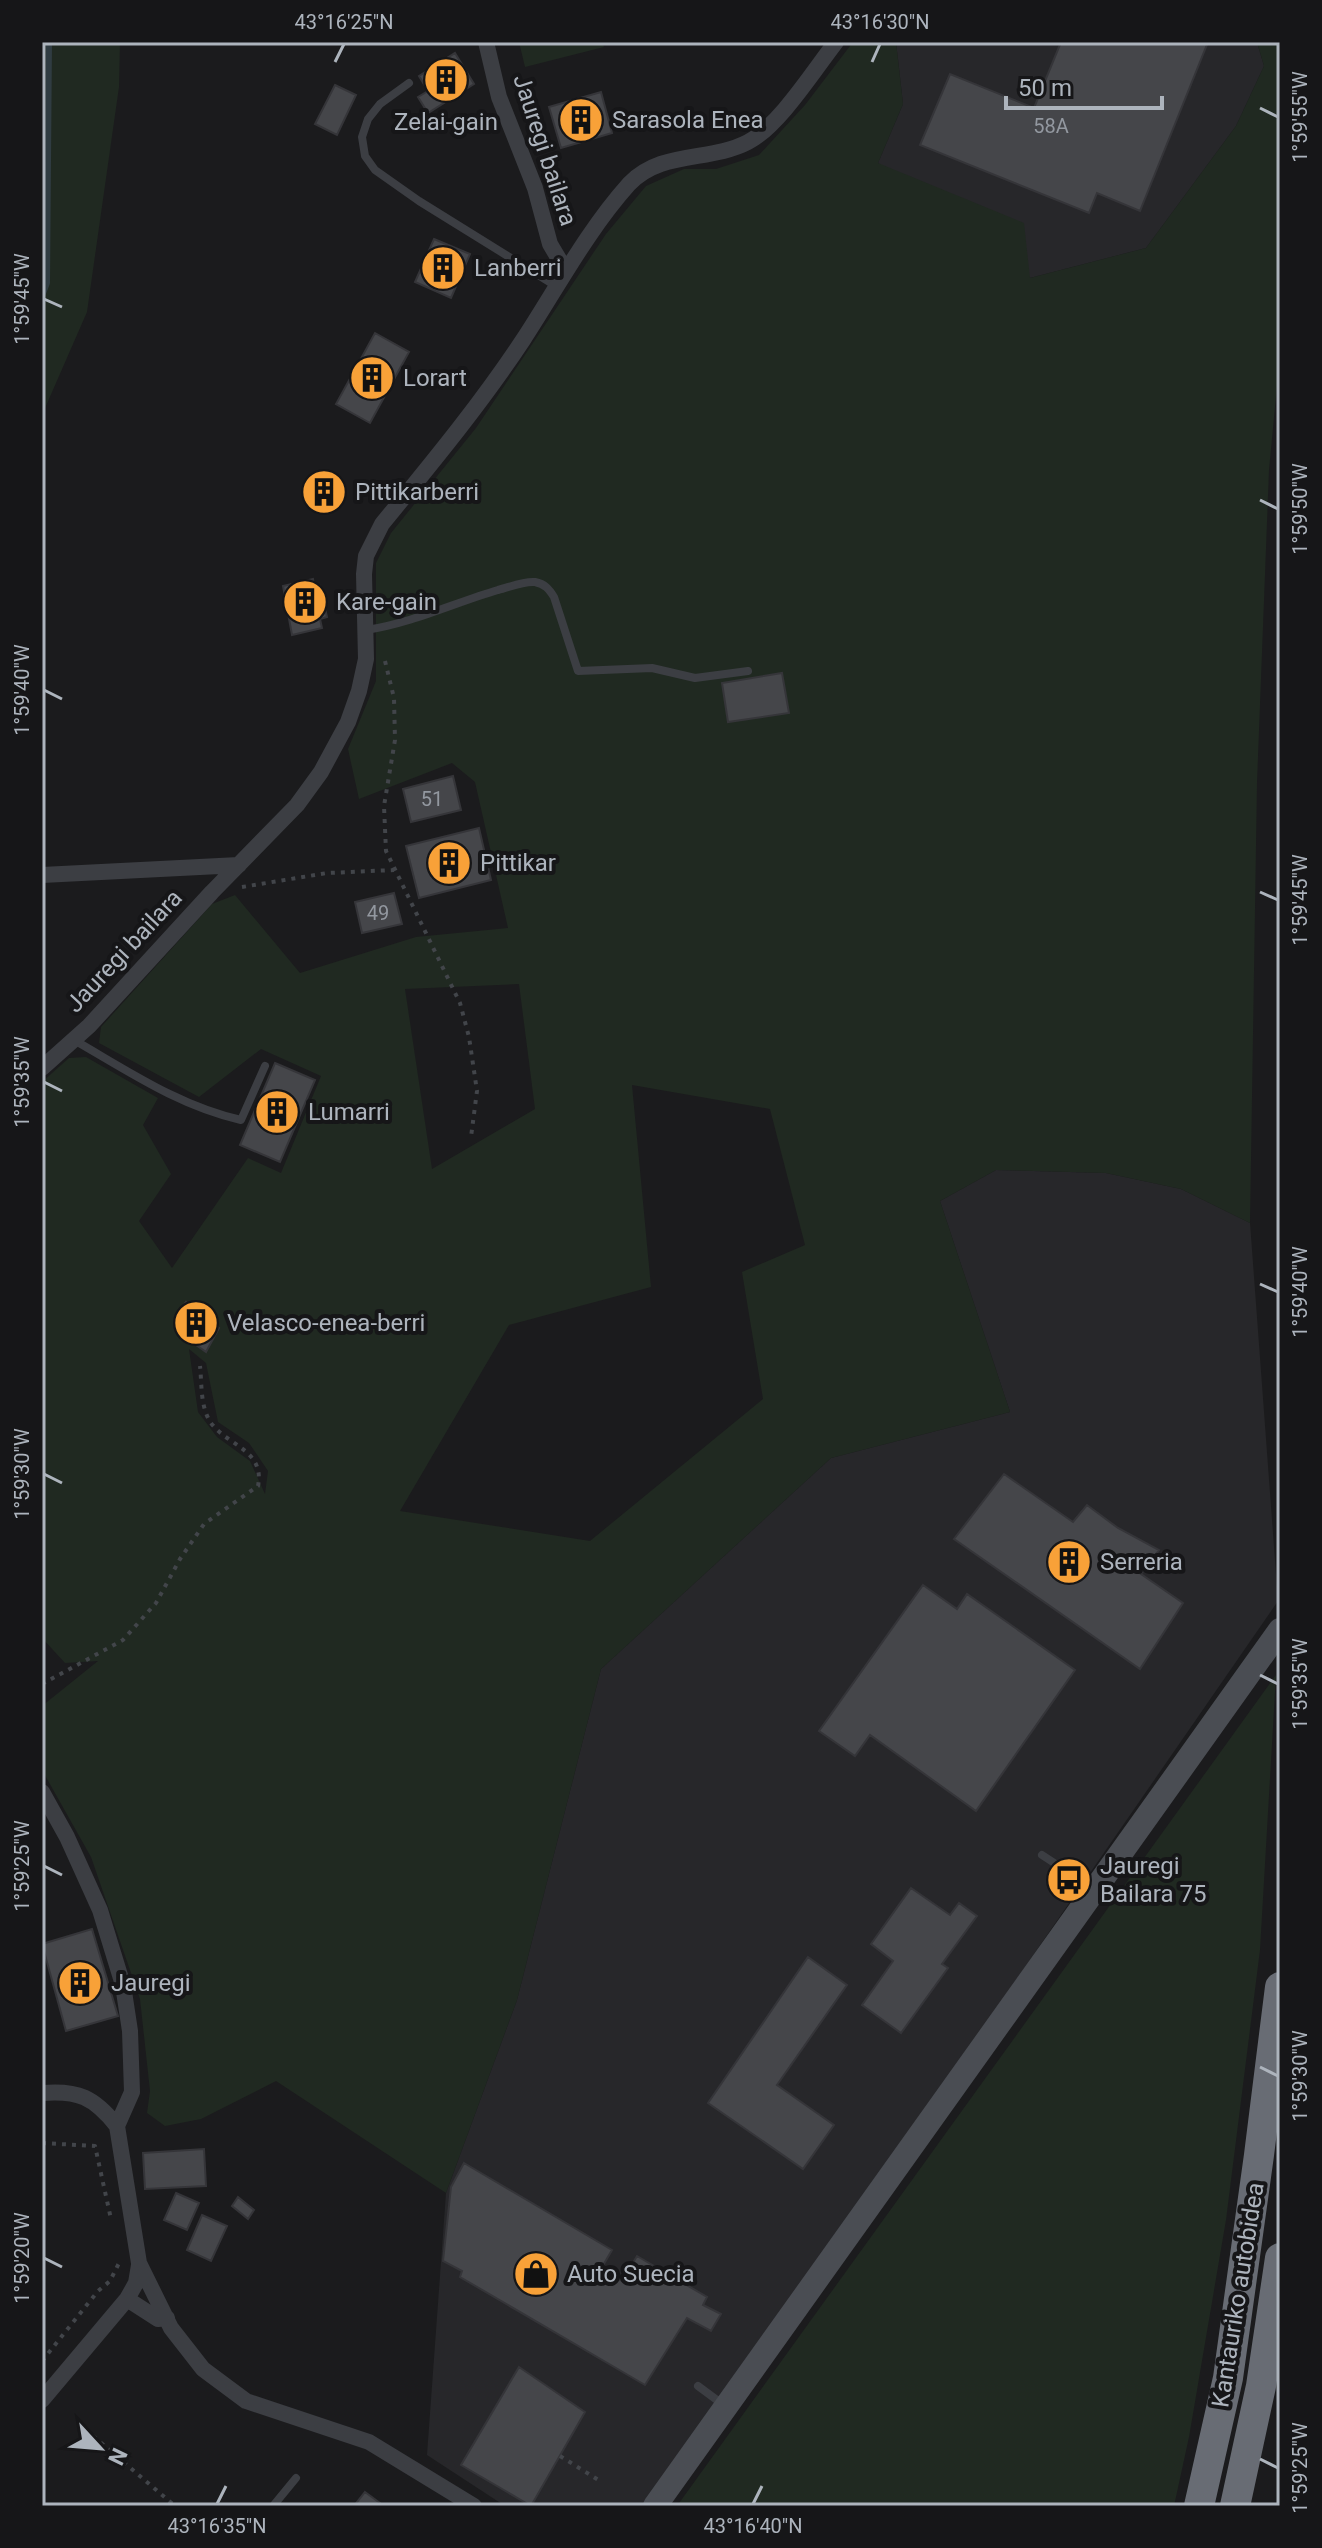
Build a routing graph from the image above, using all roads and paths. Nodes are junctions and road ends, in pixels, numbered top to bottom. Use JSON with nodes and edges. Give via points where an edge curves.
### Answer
{"nodes":[{"id":1,"x":486,"y":42,"type":"edge"},
{"id":2,"x":836,"y":42,"type":"edge"},
{"id":3,"x":409,"y":83,"type":"dead end"},
{"id":4,"x":566,"y":271,"type":"junction"},
{"id":5,"x":556,"y":286,"type":"junction"},
{"id":6,"x":366,"y":630,"type":"junction"},
{"id":7,"x":748,"y":671,"type":"dead end"},
{"id":8,"x":239,"y":865,"type":"junction"},
{"id":9,"x":394,"y":870,"type":"junction"},
{"id":10,"x":42,"y":875,"type":"edge"},
{"id":11,"x":212,"y":892,"type":"junction"},
{"id":12,"x":74,"y":1040,"type":"junction"},
{"id":13,"x":265,"y":1066,"type":"dead end"},
{"id":14,"x":42,"y":1068,"type":"edge"},
{"id":15,"x":471,"y":1137,"type":"dead end"},
{"id":16,"x":200,"y":1366,"type":"dead end"},
{"id":17,"x":1279,"y":1632,"type":"edge"},
{"id":18,"x":42,"y":1684,"type":"edge"},
{"id":19,"x":42,"y":1792,"type":"edge"},
{"id":20,"x":1042,"y":1855,"type":"dead end"},
{"id":21,"x":1095,"y":1889,"type":"junction"},
{"id":22,"x":1280,"y":1987,"type":"edge"},
{"id":23,"x":42,"y":2093,"type":"edge"},
{"id":24,"x":117,"y":2126,"type":"junction"},
{"id":25,"x":42,"y":2143,"type":"edge"},
{"id":26,"x":114,"y":2232,"type":"dead end"},
{"id":27,"x":1280,"y":2258,"type":"edge"},
{"id":28,"x":120,"y":2260,"type":"dead end"},
{"id":29,"x":139,"y":2263,"type":"junction"},
{"id":30,"x":129,"y":2295,"type":"junction"},
{"id":31,"x":156,"y":2302,"type":"junction"},
{"id":32,"x":169,"y":2317,"type":"junction"},
{"id":33,"x":42,"y":2361,"type":"edge"},
{"id":34,"x":698,"y":2386,"type":"dead end"},
{"id":35,"x":42,"y":2400,"type":"edge"},
{"id":36,"x":726,"y":2406,"type":"junction"},
{"id":37,"x":93,"y":2436,"type":"dead end"},
{"id":38,"x":560,"y":2456,"type":"dead end"},
{"id":39,"x":296,"y":2478,"type":"dead end"},
{"id":40,"x":600,"y":2481,"type":"dead end"},
{"id":41,"x":175,"y":2506,"type":"edge"},
{"id":42,"x":273,"y":2506,"type":"edge"},
{"id":43,"x":474,"y":2506,"type":"edge"},
{"id":44,"x":655,"y":2506,"type":"edge"},
{"id":45,"x":1199,"y":2506,"type":"edge"},
{"id":46,"x":1235,"y":2506,"type":"edge"}],
"edges":[{"from":1,"to":4,"type":"street","name":"Jauregi bailara","via":[[499,97],[535,188],[550,244]]},
{"from":2,"to":4,"type":"street","name":"Jauregi bailara","via":[[769,126],[749,141],[723,152],[653,165],[631,182]]},
{"from":3,"to":5,"type":"lane","via":[[368,119],[362,137],[365,156],[375,170]]},
{"from":4,"to":5,"type":"street","name":"Jauregi bailara"},
{"from":5,"to":6,"type":"street","name":"Jauregi bailara","via":[[475,408],[371,543],[364,574]]},
{"from":6,"to":7,"type":"lane","via":[[538,582],[554,597],[578,671],[652,668],[695,678]]},
{"from":6,"to":8,"type":"street","name":"Jauregi bailara","via":[[359,691],[321,772]]},
{"from":6,"to":9,"type":"path","via":[[381,639],[394,698],[394,757],[383,830]]},
{"from":8,"to":10,"type":"street","name":"Jauregi bailara"},
{"from":8,"to":11,"type":"street","name":"Jauregi bailara"},
{"from":9,"to":11,"type":"path","via":[[327,873]]},
{"from":9,"to":15,"type":"path","via":[[460,1003],[477,1091]]},
{"from":11,"to":12,"type":"street","name":"Jauregi bailara"},
{"from":12,"to":13,"type":"lane","via":[[168,1095],[207,1113],[241,1120]]},
{"from":12,"to":14,"type":"street","name":"Jauregi bailara"},
{"from":16,"to":18,"type":"path","via":[[207,1415],[212,1425],[250,1454],[260,1476],[258,1486],[204,1524],[156,1603],[123,1640]]},
{"from":17,"to":21,"type":"main road"},
{"from":19,"to":24,"type":"street","via":[[100,1910],[123,1985],[132,2092]]},
{"from":20,"to":21,"type":"lane"},
{"from":21,"to":36,"type":"main road"},
{"from":22,"to":45,"type":"highway","name":"Kantauriko autobidea","via":[[1228,2378]]},
{"from":23,"to":24,"type":"street","via":[[81,2094]]},
{"from":24,"to":29,"type":"street"},
{"from":25,"to":26,"type":"path","via":[[95,2146]]},
{"from":27,"to":46,"type":"highway","name":"Kantauriko autobidea","via":[[1261,2386]]},
{"from":28,"to":33,"type":"path","via":[[110,2281]]},
{"from":29,"to":30,"type":"street"},
{"from":29,"to":31,"type":"street"},
{"from":30,"to":31,"type":"street"},
{"from":30,"to":32,"type":"street","via":[[158,2319]]},
{"from":30,"to":35,"type":"street"},
{"from":31,"to":32,"type":"street"},
{"from":32,"to":43,"type":"street","via":[[203,2369],[246,2401],[369,2442]]},
{"from":34,"to":36,"type":"lane"},
{"from":36,"to":44,"type":"main road"},
{"from":37,"to":41,"type":"path"},
{"from":38,"to":40,"type":"path"},
{"from":39,"to":42,"type":"lane"}]}
